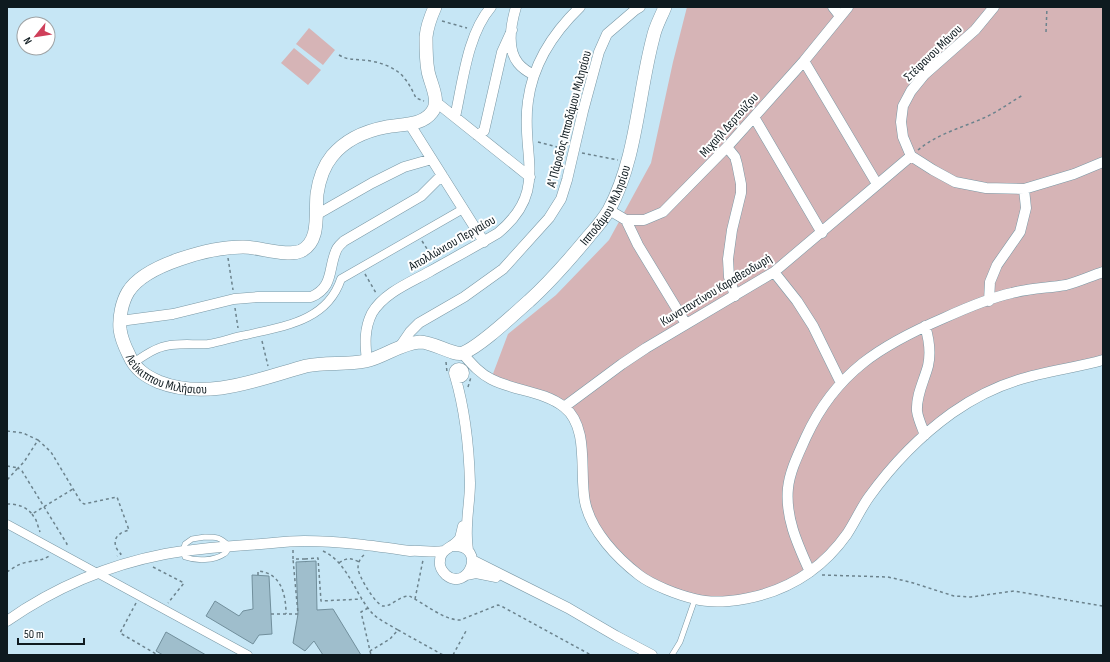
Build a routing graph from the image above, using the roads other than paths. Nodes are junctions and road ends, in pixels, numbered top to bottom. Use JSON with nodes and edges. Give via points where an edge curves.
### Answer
{"nodes":[{"id":1,"x":492,"y":7,"type":"edge"},
{"id":2,"x":516,"y":7,"type":"edge"},
{"id":3,"x":580,"y":7,"type":"edge"},
{"id":4,"x":640,"y":7,"type":"edge"},
{"id":5,"x":665,"y":7,"type":"edge"},
{"id":6,"x":833,"y":7,"type":"edge"},
{"id":7,"x":848,"y":7,"type":"edge"},
{"id":8,"x":994,"y":7,"type":"edge"},
{"id":9,"x":432,"y":12,"type":"edge"},
{"id":10,"x":840,"y":16,"type":"junction"},
{"id":11,"x":512,"y":30,"type":"junction"},
{"id":12,"x":804,"y":61,"type":"junction"},
{"id":13,"x":534,"y":75,"type":"junction"},
{"id":14,"x":436,"y":102,"type":"junction"},
{"id":15,"x":455,"y":117,"type":"junction"},
{"id":16,"x":754,"y":117,"type":"junction"},
{"id":17,"x":409,"y":123,"type":"junction"},
{"id":18,"x":477,"y":135,"type":"junction"},
{"id":19,"x":727,"y":147,"type":"junction"},
{"id":20,"x":911,"y":156,"type":"junction"},
{"id":21,"x":432,"y":159,"type":"junction"},
{"id":22,"x":1103,"y":162,"type":"edge"},
{"id":23,"x":442,"y":174,"type":"junction"},
{"id":24,"x":530,"y":177,"type":"junction"},
{"id":25,"x":877,"y":184,"type":"junction"},
{"id":26,"x":1024,"y":189,"type":"junction"},
{"id":27,"x":463,"y":209,"type":"junction"},
{"id":28,"x":609,"y":210,"type":"junction"},
{"id":29,"x":316,"y":215,"type":"junction"},
{"id":30,"x":626,"y":220,"type":"junction"},
{"id":31,"x":822,"y":232,"type":"junction"},
{"id":32,"x":484,"y":242,"type":"junction"},
{"id":33,"x":774,"y":272,"type":"junction"},
{"id":34,"x":1103,"y":272,"type":"edge"},
{"id":35,"x":735,"y":296,"type":"junction"},
{"id":36,"x":989,"y":301,"type":"junction"},
{"id":37,"x":120,"y":321,"type":"junction"},
{"id":38,"x":686,"y":324,"type":"junction"},
{"id":39,"x":925,"y":326,"type":"junction"},
{"id":40,"x":399,"y":348,"type":"junction"},
{"id":41,"x":455,"y":353,"type":"junction"},
{"id":42,"x":1103,"y":360,"type":"edge"},
{"id":43,"x":367,"y":361,"type":"junction"},
{"id":44,"x":132,"y":363,"type":"junction"},
{"id":45,"x":840,"y":383,"type":"junction"},
{"id":46,"x":564,"y":407,"type":"junction"},
{"id":47,"x":925,"y":435,"type":"junction"},
{"id":48,"x":467,"y":519,"type":"junction"},
{"id":49,"x":7,"y":524,"type":"edge"},
{"id":50,"x":448,"y":548,"type":"junction"},
{"id":51,"x":468,"y":550,"type":"junction"},
{"id":52,"x":410,"y":551,"type":"junction"},
{"id":53,"x":472,"y":560,"type":"junction"},
{"id":54,"x":440,"y":566,"type":"junction"},
{"id":55,"x":810,"y":572,"type":"junction"},
{"id":56,"x":97,"y":573,"type":"junction"},
{"id":57,"x":466,"y":575,"type":"junction"},
{"id":58,"x":510,"y":580,"type":"junction"},
{"id":59,"x":695,"y":600,"type":"junction"},
{"id":60,"x":7,"y":622,"type":"edge"},
{"id":61,"x":248,"y":655,"type":"edge"},
{"id":62,"x":652,"y":655,"type":"edge"},
{"id":63,"x":672,"y":655,"type":"edge"}],
"edges":[{"from":1,"to":15,"type":"street","via":[[482,21],[471,47]]},
{"from":2,"to":11,"type":"street"},
{"from":3,"to":13,"type":"street","name":"Απολλώνιου Περγαίου","via":[[550,42]]},
{"from":4,"to":40,"type":"street","name":"Α' Πάροδος Ιπποδάμου Μιλησίου","via":[[607,34],[599,52],[567,180],[561,199],[548,218],[503,269],[464,297],[419,323]]},
{"from":5,"to":28,"type":"street","name":"Ιπποδάμου Μιλησίου","via":[[653,36],[627,162]]},
{"from":6,"to":10,"type":"street"},
{"from":7,"to":10,"type":"street","name":"Μιχαήλ Δερτούζου"},
{"from":8,"to":20,"type":"street","name":"Στέφανου Μάνου","via":[[975,30],[924,75],[911,91],[903,106],[901,122],[903,137]]},
{"from":9,"to":14,"type":"street","via":[[426,36],[428,71]]},
{"from":10,"to":12,"type":"street","name":"Μιχαήλ Δερτούζου"},
{"from":11,"to":13,"type":"street","via":[[514,57],[519,65]]},
{"from":11,"to":18,"type":"street","via":[[502,52],[484,131]]},
{"from":12,"to":16,"type":"street","name":"Μιχαήλ Δερτούζου"},
{"from":12,"to":25,"type":"street"},
{"from":13,"to":24,"type":"street","name":"Απολλώνιου Περγαίου","via":[[526,114]]},
{"from":14,"to":15,"type":"street"},
{"from":14,"to":17,"type":"street","name":"Λεύκιππου Μιλήσιου","via":[[433,112],[427,117]]},
{"from":15,"to":18,"type":"street"},
{"from":16,"to":19,"type":"street","name":"Μιχαήλ Δερτούζου"},
{"from":16,"to":31,"type":"street"},
{"from":17,"to":21,"type":"street"},
{"from":17,"to":29,"type":"street","name":"Λεύκιππου Μιλήσιου","via":[[370,131],[343,145],[324,168],[318,189]]},
{"from":18,"to":24,"type":"street"},
{"from":19,"to":30,"type":"street","name":"Μιχαήλ Δερτούζου","via":[[663,212],[644,220]]},
{"from":19,"to":35,"type":"street","via":[[738,164],[741,184],[728,258],[729,278]]},
{"from":20,"to":25,"type":"street","name":"Κωνσταντίνου Καραθεοδωρή"},
{"from":20,"to":26,"type":"street","via":[[955,182],[986,188]]},
{"from":21,"to":23,"type":"street"},
{"from":21,"to":29,"type":"street","via":[[404,167]]},
{"from":22,"to":26,"type":"street"},
{"from":23,"to":27,"type":"street"},
{"from":23,"to":37,"type":"street","via":[[421,196],[344,240],[336,250],[328,281],[318,294],[234,299],[173,314]]},
{"from":24,"to":32,"type":"street","name":"Απολλώνιου Περγαίου","via":[[528,193],[517,214],[504,228]]},
{"from":25,"to":31,"type":"street","name":"Κωνσταντίνου Καραθεοδωρή"},
{"from":26,"to":36,"type":"street","via":[[1025,219],[1020,232],[997,265],[990,282]]},
{"from":27,"to":32,"type":"street"},
{"from":27,"to":44,"type":"street","via":[[341,279],[333,298],[309,317],[209,344],[159,347]]},
{"from":28,"to":30,"type":"street"},
{"from":28,"to":41,"type":"street","name":"Ιπποδάμου Μιλησίου","via":[[542,289],[477,345]]},
{"from":29,"to":37,"type":"street","name":"Λεύκιππου Μιλήσιου","via":[[312,240],[300,251],[291,253],[244,247],[227,248],[185,257],[148,273],[128,291]]},
{"from":30,"to":38,"type":"street","via":[[638,245]]},
{"from":31,"to":33,"type":"street","name":"Κωνσταντίνου Καραθεοδωρή"},
{"from":32,"to":43,"type":"street","name":"Απολλώνιου Περγαίου","via":[[381,301],[369,321],[364,339]]},
{"from":33,"to":35,"type":"street","name":"Κωνσταντίνου Καραθεοδωρή"},
{"from":33,"to":45,"type":"street","via":[[813,326]]},
{"from":34,"to":36,"type":"street","via":[[1067,284],[1012,293]]},
{"from":35,"to":38,"type":"street","name":"Κωνσταντίνου Καραθεοδωρή"},
{"from":36,"to":39,"type":"street"},
{"from":37,"to":44,"type":"street","name":"Λεύκιππου Μιλήσιου","via":[[120,331]]},
{"from":38,"to":46,"type":"street","name":"Κωνσταντίνου Καραθεοδωρή","via":[[622,364]]},
{"from":39,"to":45,"type":"street","via":[[888,346]]},
{"from":39,"to":47,"type":"street","via":[[928,335],[928,366],[918,396],[917,410]]},
{"from":40,"to":41,"type":"street","name":"Λεύκιππου Μιλήσιου","via":[[419,342],[439,346]]},
{"from":40,"to":43,"type":"street","name":"Λεύκιππου Μιλήσιου"},
{"from":41,"to":46,"type":"street","via":[[490,379],[546,397]]},
{"from":41,"to":48,"type":"street","via":[[470,482]]},
{"from":42,"to":47,"type":"street","via":[[1018,380],[995,389],[951,414]]},
{"from":43,"to":44,"type":"street","name":"Λεύκιππου Μιλήσιου","via":[[353,364],[315,364],[234,387],[197,390],[169,386],[142,373]]},
{"from":45,"to":55,"type":"street","via":[[811,427],[793,467],[788,488],[789,516],[793,534]]},
{"from":46,"to":59,"type":"street","via":[[578,426],[586,504],[595,526],[606,543],[640,576]]},
{"from":47,"to":55,"type":"street","via":[[885,476],[847,534],[825,560]]},
{"from":48,"to":50,"type":"street","via":[[460,538]]},
{"from":48,"to":51,"type":"street"},
{"from":49,"to":56,"type":"street"},
{"from":50,"to":51,"type":"street","via":[[463,547]]},
{"from":50,"to":52,"type":"street","via":[[434,552]]},
{"from":50,"to":54,"type":"street","via":[[440,560]]},
{"from":51,"to":53,"type":"street"},
{"from":52,"to":54,"type":"street"},
{"from":52,"to":56,"type":"street","via":[[364,544],[303,541],[229,546],[137,560]]},
{"from":53,"to":57,"type":"street","via":[[472,566]]},
{"from":53,"to":58,"type":"street"},
{"from":54,"to":57,"type":"street","via":[[451,578]]},
{"from":55,"to":59,"type":"street","via":[[790,585],[757,597],[742,600]]},
{"from":56,"to":60,"type":"street","via":[[54,593]]},
{"from":56,"to":61,"type":"street"},
{"from":57,"to":58,"type":"street","via":[[476,572]]},
{"from":58,"to":62,"type":"street","via":[[568,608]]},
{"from":59,"to":63,"type":"lane","via":[[680,642]]}]}
